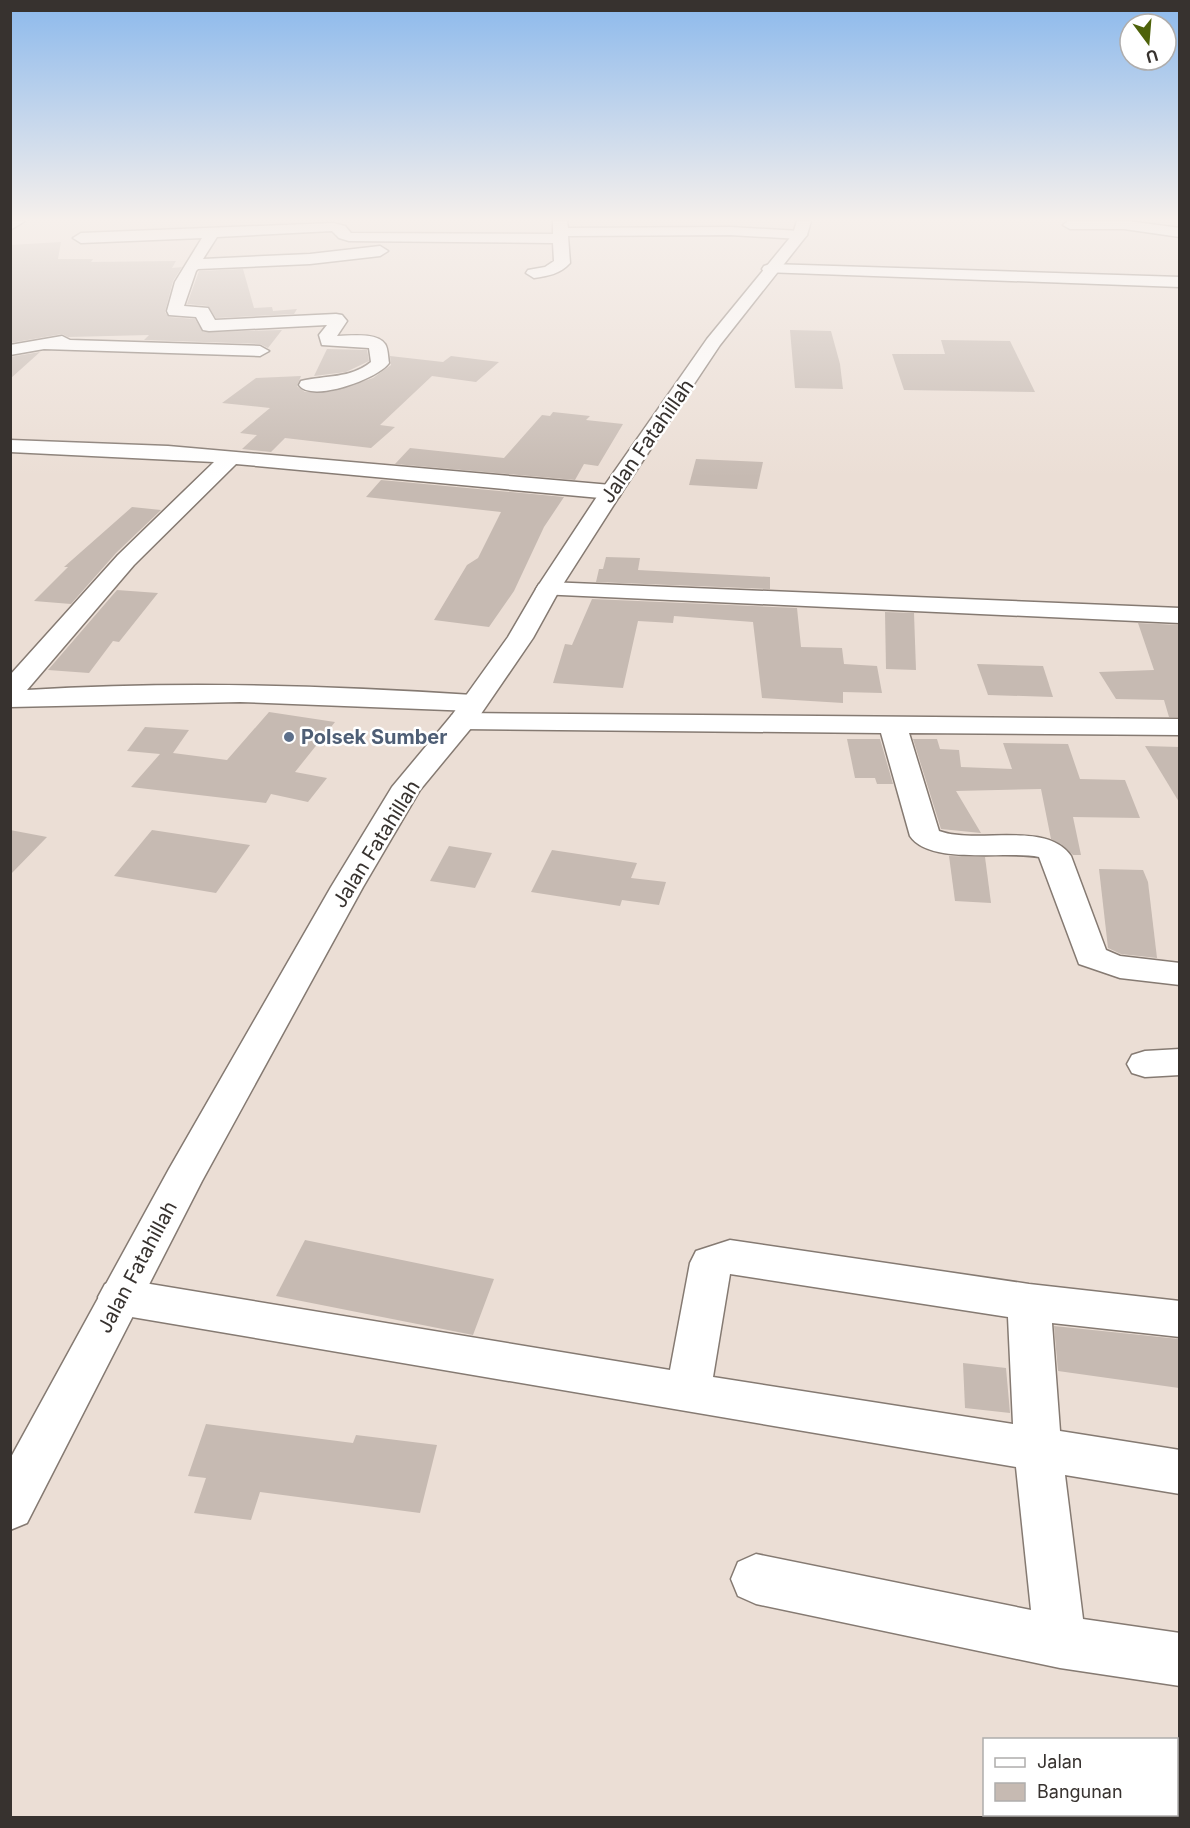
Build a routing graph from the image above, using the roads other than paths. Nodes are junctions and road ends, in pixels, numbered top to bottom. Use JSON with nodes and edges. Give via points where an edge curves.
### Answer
{"nodes":[{"id":1,"x":176,"y":306,"type":"edge"},
{"id":2,"x":741,"y":306,"type":"edge"},
{"id":3,"x":131,"y":337,"type":"dead end"},
{"id":4,"x":40,"y":344,"type":"junction"},
{"id":5,"x":10,"y":350,"type":"edge"},
{"id":6,"x":260,"y":351,"type":"dead end"},
{"id":7,"x":308,"y":385,"type":"dead end"},
{"id":8,"x":10,"y":446,"type":"edge"},
{"id":9,"x":231,"y":458,"type":"junction"},
{"id":10,"x":611,"y":492,"type":"junction"},
{"id":11,"x":548,"y":589,"type":"junction"},
{"id":12,"x":1179,"y":616,"type":"edge"},
{"id":13,"x":10,"y":692,"type":"edge"},
{"id":14,"x":10,"y":699,"type":"edge"},
{"id":15,"x":468,"y":712,"type":"junction"},
{"id":16,"x":892,"y":724,"type":"junction"},
{"id":17,"x":1179,"y":728,"type":"edge"},
{"id":18,"x":1179,"y":974,"type":"edge"},
{"id":19,"x":120,"y":1297,"type":"junction"},
{"id":20,"x":1029,"y":1302,"type":"junction"},
{"id":21,"x":1179,"y":1319,"type":"edge"},
{"id":22,"x":688,"y":1393,"type":"junction"},
{"id":23,"x":1038,"y":1449,"type":"junction"},
{"id":24,"x":1179,"y":1472,"type":"edge"},
{"id":25,"x":10,"y":1508,"type":"edge"},
{"id":26,"x":756,"y":1579,"type":"dead end"},
{"id":27,"x":1060,"y":1642,"type":"junction"},
{"id":28,"x":1179,"y":1660,"type":"edge"}],
"edges":[{"from":1,"to":7,"type":"street","via":[[175,310],[202,312],[207,326],[335,319],[338,320],[328,341],[378,345],[380,363],[369,372],[340,383]]},
{"from":2,"to":10,"type":"street","name":"Jalan Fatahillah"},
{"from":3,"to":4,"type":"street"},
{"from":4,"to":5,"type":"street"},
{"from":4,"to":6,"type":"street"},
{"from":8,"to":9,"type":"street","via":[[122,448]]},
{"from":9,"to":10,"type":"street"},
{"from":9,"to":13,"type":"street","via":[[126,560]]},
{"from":10,"to":11,"type":"street","name":"Jalan Fatahillah"},
{"from":11,"to":12,"type":"street"},
{"from":11,"to":15,"type":"street","name":"Jalan Fatahillah","via":[[520,638]]},
{"from":14,"to":15,"type":"street","via":[[261,693],[366,695]]},
{"from":15,"to":16,"type":"street"},
{"from":15,"to":19,"type":"street","name":"Jalan Fatahillah","via":[[407,787],[347,887]]},
{"from":16,"to":17,"type":"street"},
{"from":16,"to":18,"type":"street","via":[[925,836],[951,843],[1050,850],[1090,956],[1115,965]]},
{"from":19,"to":22,"type":"street"},
{"from":19,"to":25,"type":"street","name":"Jalan Fatahillah"},
{"from":20,"to":21,"type":"street"},
{"from":20,"to":22,"type":"street","via":[[719,1258],[711,1263]]},
{"from":20,"to":23,"type":"street"},
{"from":22,"to":23,"type":"street"},
{"from":23,"to":24,"type":"street"},
{"from":23,"to":27,"type":"street"},
{"from":26,"to":27,"type":"street"},
{"from":27,"to":28,"type":"street"}]}
